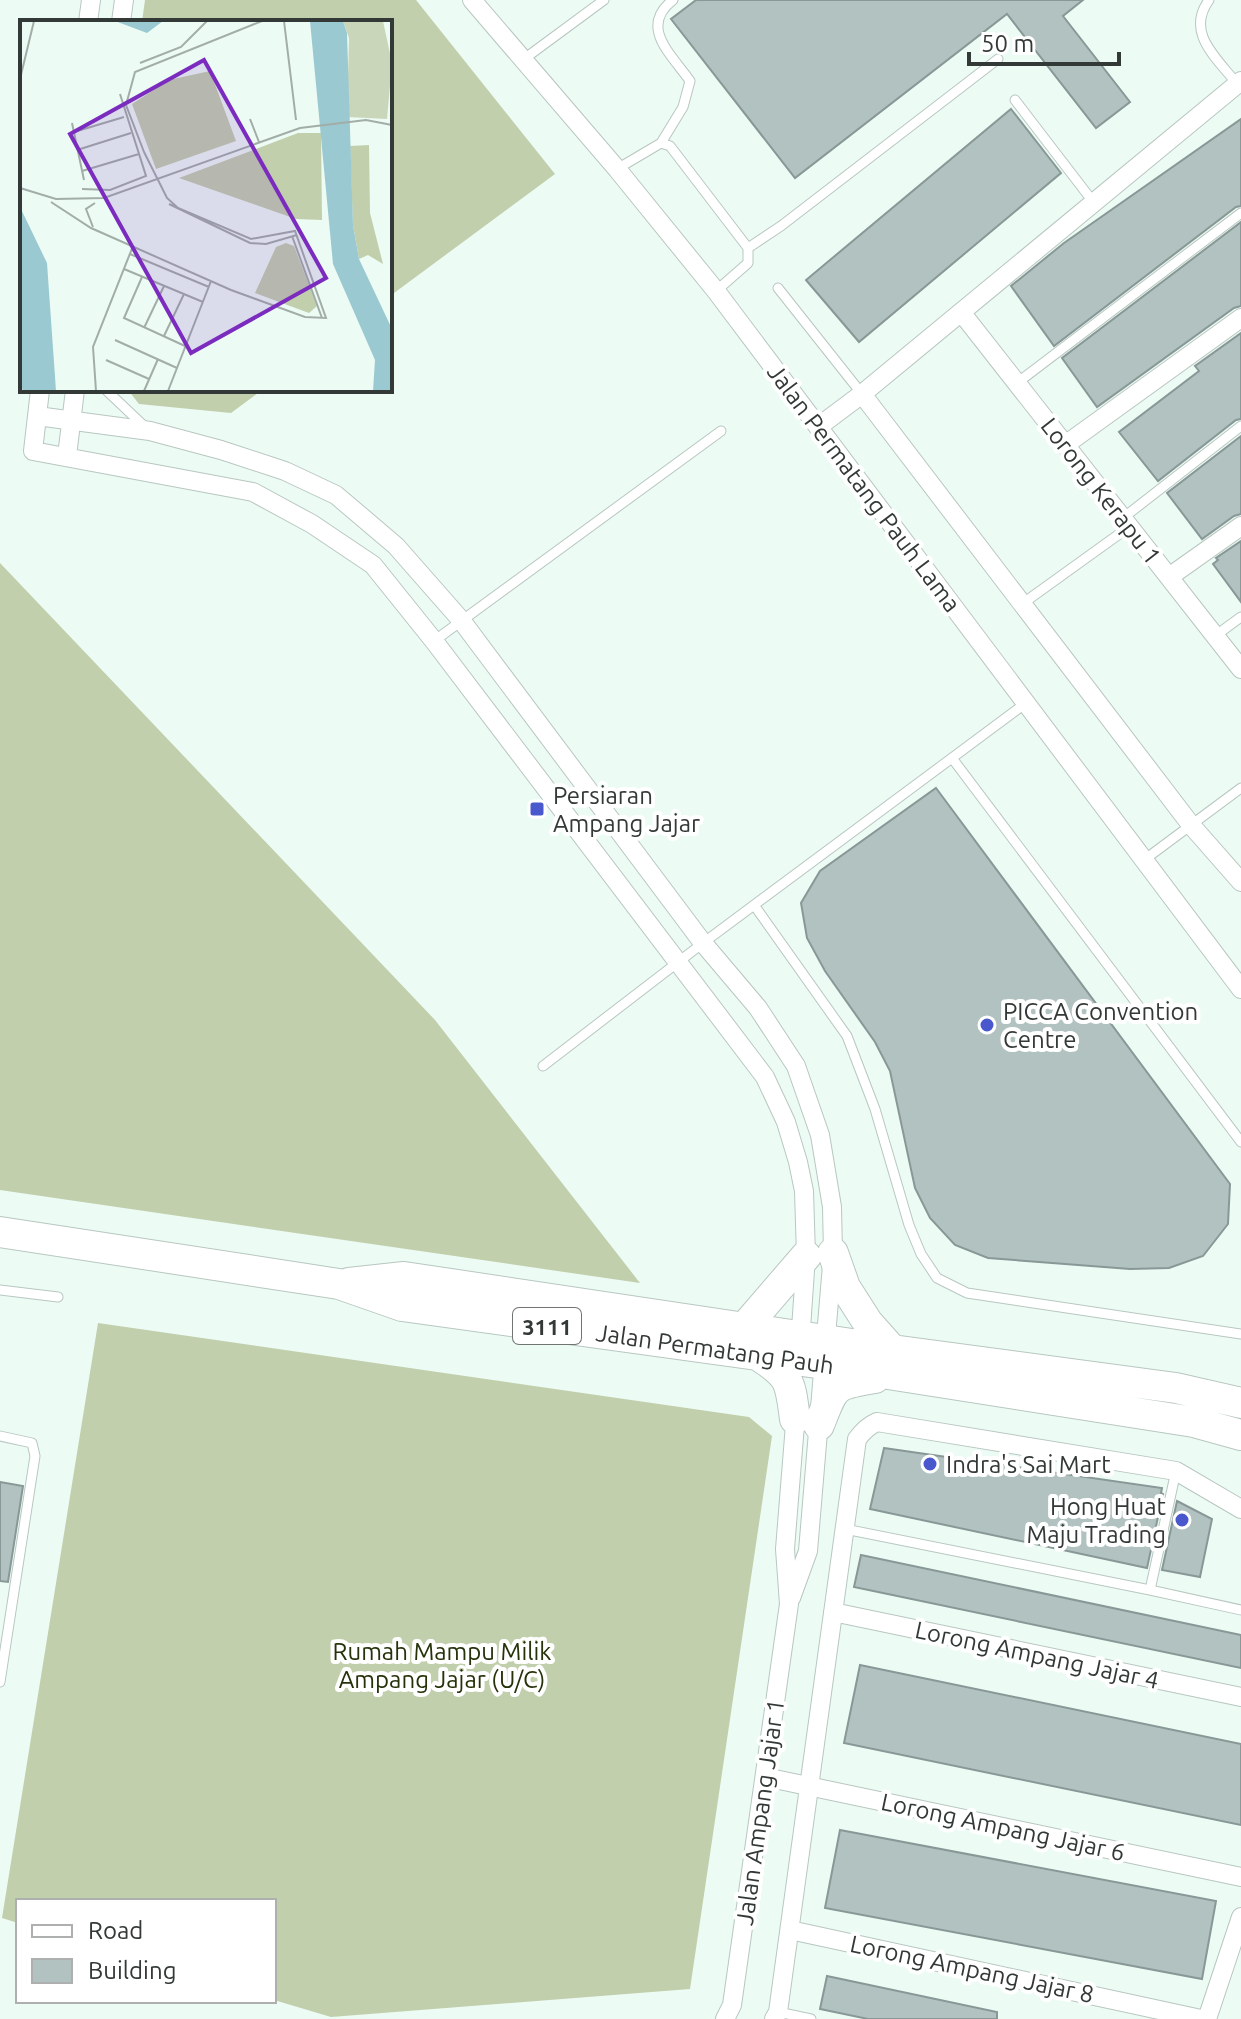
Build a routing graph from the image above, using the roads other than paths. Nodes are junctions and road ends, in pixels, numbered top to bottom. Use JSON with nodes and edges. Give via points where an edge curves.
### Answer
{"nodes":[{"id":1,"x":91,"y":0,"type":"edge"},
{"id":2,"x":124,"y":0,"type":"edge"},
{"id":3,"x":472,"y":0,"type":"edge"},
{"id":4,"x":604,"y":0,"type":"edge"},
{"id":5,"x":673,"y":0,"type":"edge"},
{"id":6,"x":1209,"y":0,"type":"edge"},
{"id":7,"x":88,"y":20,"type":"edge"},
{"id":8,"x":121,"y":20,"type":"edge"},
{"id":9,"x":524,"y":59,"type":"junction"},
{"id":10,"x":998,"y":59,"type":"dead end"},
{"id":11,"x":1239,"y":83,"type":"edge"},
{"id":12,"x":1015,"y":100,"type":"dead end"},
{"id":13,"x":661,"y":143,"type":"junction"},
{"id":14,"x":617,"y":169,"type":"junction"},
{"id":15,"x":1094,"y":203,"type":"junction"},
{"id":16,"x":1241,"y":213,"type":"edge"},
{"id":17,"x":748,"y":248,"type":"junction"},
{"id":18,"x":778,"y":288,"type":"dead end"},
{"id":19,"x":716,"y":291,"type":"junction"},
{"id":20,"x":961,"y":312,"type":"junction"},
{"id":21,"x":1241,"y":318,"type":"edge"},
{"id":22,"x":1017,"y":383,"type":"junction"},
{"id":23,"x":40,"y":392,"type":"edge"},
{"id":24,"x":75,"y":392,"type":"edge"},
{"id":25,"x":108,"y":392,"type":"edge"},
{"id":26,"x":862,"y":394,"type":"junction"},
{"id":27,"x":37,"y":416,"type":"junction"},
{"id":28,"x":71,"y":421,"type":"junction"},
{"id":29,"x":1241,"y":426,"type":"edge"},
{"id":30,"x":818,"y":427,"type":"junction"},
{"id":31,"x":150,"y":431,"type":"junction"},
{"id":32,"x":721,"y":431,"type":"dead end"},
{"id":33,"x":1065,"y":445,"type":"junction"},
{"id":34,"x":67,"y":456,"type":"junction"},
{"id":35,"x":1126,"y":522,"type":"junction"},
{"id":36,"x":1241,"y":526,"type":"edge"},
{"id":37,"x":1169,"y":577,"type":"junction"},
{"id":38,"x":1022,"y":604,"type":"junction"},
{"id":39,"x":1241,"y":617,"type":"edge"},
{"id":40,"x":461,"y":620,"type":"junction"},
{"id":41,"x":1215,"y":636,"type":"junction"},
{"id":42,"x":434,"y":641,"type":"junction"},
{"id":43,"x":1241,"y":669,"type":"edge"},
{"id":44,"x":1026,"y":703,"type":"junction"},
{"id":45,"x":952,"y":758,"type":"junction"},
{"id":46,"x":1241,"y":788,"type":"edge"},
{"id":47,"x":1191,"y":825,"type":"junction"},
{"id":48,"x":1144,"y":860,"type":"junction"},
{"id":49,"x":1241,"y":882,"type":"edge"},
{"id":50,"x":754,"y":905,"type":"junction"},
{"id":51,"x":703,"y":943,"type":"junction"},
{"id":52,"x":678,"y":962,"type":"junction"},
{"id":53,"x":1238,"y":980,"type":"edge"},
{"id":54,"x":543,"y":1066,"type":"dead end"},
{"id":55,"x":1241,"y":1142,"type":"edge"},
{"id":56,"x":0,"y":1232,"type":"edge"},
{"id":57,"x":819,"y":1254,"type":"junction"},
{"id":58,"x":339,"y":1284,"type":"junction"},
{"id":59,"x":0,"y":1290,"type":"edge"},
{"id":60,"x":58,"y":1297,"type":"dead end"},
{"id":61,"x":744,"y":1328,"type":"junction"},
{"id":62,"x":1241,"y":1334,"type":"edge"},
{"id":63,"x":812,"y":1351,"type":"junction"},
{"id":64,"x":757,"y":1355,"type":"junction"},
{"id":65,"x":892,"y":1363,"type":"junction"},
{"id":66,"x":1241,"y":1403,"type":"edge"},
{"id":67,"x":807,"y":1422,"type":"junction"},
{"id":68,"x":1241,"y":1435,"type":"edge"},
{"id":69,"x":0,"y":1436,"type":"edge"},
{"id":70,"x":1176,"y":1471,"type":"junction"},
{"id":71,"x":1241,"y":1509,"type":"edge"},
{"id":72,"x":845,"y":1529,"type":"junction"},
{"id":73,"x":1150,"y":1590,"type":"junction"},
{"id":74,"x":1241,"y":1610,"type":"edge"},
{"id":75,"x":833,"y":1612,"type":"junction"},
{"id":76,"x":0,"y":1682,"type":"edge"},
{"id":77,"x":1241,"y":1697,"type":"edge"},
{"id":78,"x":765,"y":1777,"type":"junction"},
{"id":79,"x":808,"y":1786,"type":"junction"},
{"id":80,"x":1241,"y":1877,"type":"edge"},
{"id":81,"x":1241,"y":1917,"type":"edge"},
{"id":82,"x":790,"y":1930,"type":"junction"},
{"id":83,"x":776,"y":2016,"type":"edge"},
{"id":84,"x":725,"y":2019,"type":"edge"},
{"id":85,"x":811,"y":2019,"type":"edge"},
{"id":86,"x":1204,"y":2019,"type":"edge"}],
"edges":[{"from":1,"to":7,"type":"street"},
{"from":2,"to":8,"type":"street"},
{"from":3,"to":9,"type":"street","name":"Jalan Permatang Pauh Lama"},
{"from":4,"to":9,"type":"lane"},
{"from":5,"to":13,"type":"lane","via":[[663,8],[658,36],[690,81],[683,107]]},
{"from":6,"to":11,"type":"lane","via":[[1199,27],[1202,38]]},
{"from":9,"to":14,"type":"street","name":"Jalan Permatang Pauh Lama"},
{"from":10,"to":17,"type":"lane"},
{"from":11,"to":15,"type":"street"},
{"from":12,"to":15,"type":"lane"},
{"from":13,"to":14,"type":"lane"},
{"from":13,"to":17,"type":"lane","via":[[670,146]]},
{"from":14,"to":19,"type":"street","name":"Jalan Permatang Pauh Lama"},
{"from":15,"to":20,"type":"street"},
{"from":16,"to":22,"type":"lane"},
{"from":17,"to":19,"type":"lane","via":[[748,263]]},
{"from":18,"to":26,"type":"lane"},
{"from":19,"to":30,"type":"street","name":"Jalan Permatang Pauh Lama"},
{"from":20,"to":22,"type":"street","name":"Lorong Kerapu 1"},
{"from":20,"to":26,"type":"street"},
{"from":21,"to":33,"type":"street"},
{"from":22,"to":33,"type":"street","name":"Lorong Kerapu 1"},
{"from":23,"to":27,"type":"street"},
{"from":24,"to":28,"type":"street"},
{"from":25,"to":31,"type":"lane"},
{"from":26,"to":30,"type":"street"},
{"from":26,"to":38,"type":"street"},
{"from":27,"to":28,"type":"street"},
{"from":27,"to":34,"type":"street","via":[[33,451]]},
{"from":28,"to":31,"type":"street"},
{"from":28,"to":34,"type":"street"},
{"from":29,"to":35,"type":"lane"},
{"from":30,"to":44,"type":"street","name":"Jalan Permatang Pauh Lama"},
{"from":31,"to":40,"type":"street","via":[[285,471],[336,495],[396,546]]},
{"from":32,"to":40,"type":"lane"},
{"from":33,"to":35,"type":"street","name":"Lorong Kerapu 1"},
{"from":34,"to":42,"type":"street","via":[[253,492],[373,565]]},
{"from":35,"to":37,"type":"street","name":"Lorong Kerapu 1"},
{"from":35,"to":38,"type":"lane"},
{"from":36,"to":37,"type":"street"},
{"from":37,"to":41,"type":"street","name":"Lorong Kerapu 1"},
{"from":38,"to":47,"type":"street"},
{"from":39,"to":41,"type":"lane"},
{"from":40,"to":42,"type":"lane"},
{"from":40,"to":51,"type":"street"},
{"from":41,"to":43,"type":"street","name":"Lorong Kerapu 1"},
{"from":42,"to":52,"type":"street"},
{"from":44,"to":45,"type":"lane"},
{"from":44,"to":48,"type":"street","name":"Jalan Permatang Pauh Lama"},
{"from":45,"to":50,"type":"lane"},
{"from":45,"to":55,"type":"lane"},
{"from":46,"to":47,"type":"lane"},
{"from":47,"to":48,"type":"lane"},
{"from":47,"to":49,"type":"street"},
{"from":48,"to":53,"type":"street","name":"Jalan Permatang Pauh Lama"},
{"from":50,"to":51,"type":"lane"},
{"from":50,"to":62,"type":"lane","via":[[847,1036],[909,1225],[937,1278],[967,1293]]},
{"from":51,"to":52,"type":"lane"},
{"from":51,"to":57,"type":"street","via":[[758,1008],[796,1066],[820,1135],[832,1207]]},
{"from":52,"to":54,"type":"lane"},
{"from":52,"to":57,"type":"street","via":[[765,1077],[786,1122]]},
{"from":56,"to":58,"type":"main road","name":"Jalan Permatang Pauh","number":"3111"},
{"from":57,"to":61,"type":"main road"},
{"from":57,"to":63,"type":"street"},
{"from":57,"to":63,"type":"street"},
{"from":57,"to":65,"type":"main road"},
{"from":58,"to":61,"type":"main road","via":[[404,1277]]},
{"from":58,"to":64,"type":"main road","name":"Jalan Permatang Pauh","number":"3111","via":[[402,1306]]},
{"from":59,"to":60,"type":"lane"},
{"from":61,"to":63,"type":"main road"},
{"from":63,"to":64,"type":"main road","name":"Jalan Permatang Pauh","number":"3111"},
{"from":63,"to":65,"type":"main road","name":"Jalan Permatang Pauh","number":"3111"},
{"from":63,"to":67,"type":"street","name":"Jalan Ampang Jajar 1"},
{"from":64,"to":67,"type":"main road","via":[[790,1383]]},
{"from":65,"to":66,"type":"main road","via":[[1176,1388]]},
{"from":65,"to":67,"type":"main road","via":[[843,1383]]},
{"from":65,"to":68,"type":"main road","name":"Jalan Permatang Pauh","number":"3111"},
{"from":67,"to":78,"type":"street","name":"Jalan Ampang Jajar 1","via":[[785,1549],[789,1604]]},
{"from":69,"to":76,"type":"lane","via":[[32,1443],[35,1456]]},
{"from":70,"to":71,"type":"street"},
{"from":70,"to":72,"type":"street","via":[[877,1422],[857,1439]]},
{"from":70,"to":73,"type":"lane"},
{"from":72,"to":73,"type":"lane"},
{"from":72,"to":75,"type":"street"},
{"from":73,"to":74,"type":"lane"},
{"from":75,"to":77,"type":"street","name":"Lorong Ampang Jajar 4"},
{"from":75,"to":79,"type":"street"},
{"from":78,"to":79,"type":"street","name":"Lorong Ampang Jajar 6"},
{"from":78,"to":84,"type":"street","name":"Jalan Ampang Jajar 1","via":[[732,2005]]},
{"from":79,"to":80,"type":"street","name":"Lorong Ampang Jajar 6"},
{"from":79,"to":82,"type":"street"},
{"from":81,"to":86,"type":"street"},
{"from":82,"to":83,"type":"street"},
{"from":82,"to":86,"type":"street","name":"Lorong Ampang Jajar 8"},
{"from":83,"to":85,"type":"lane"}]}
